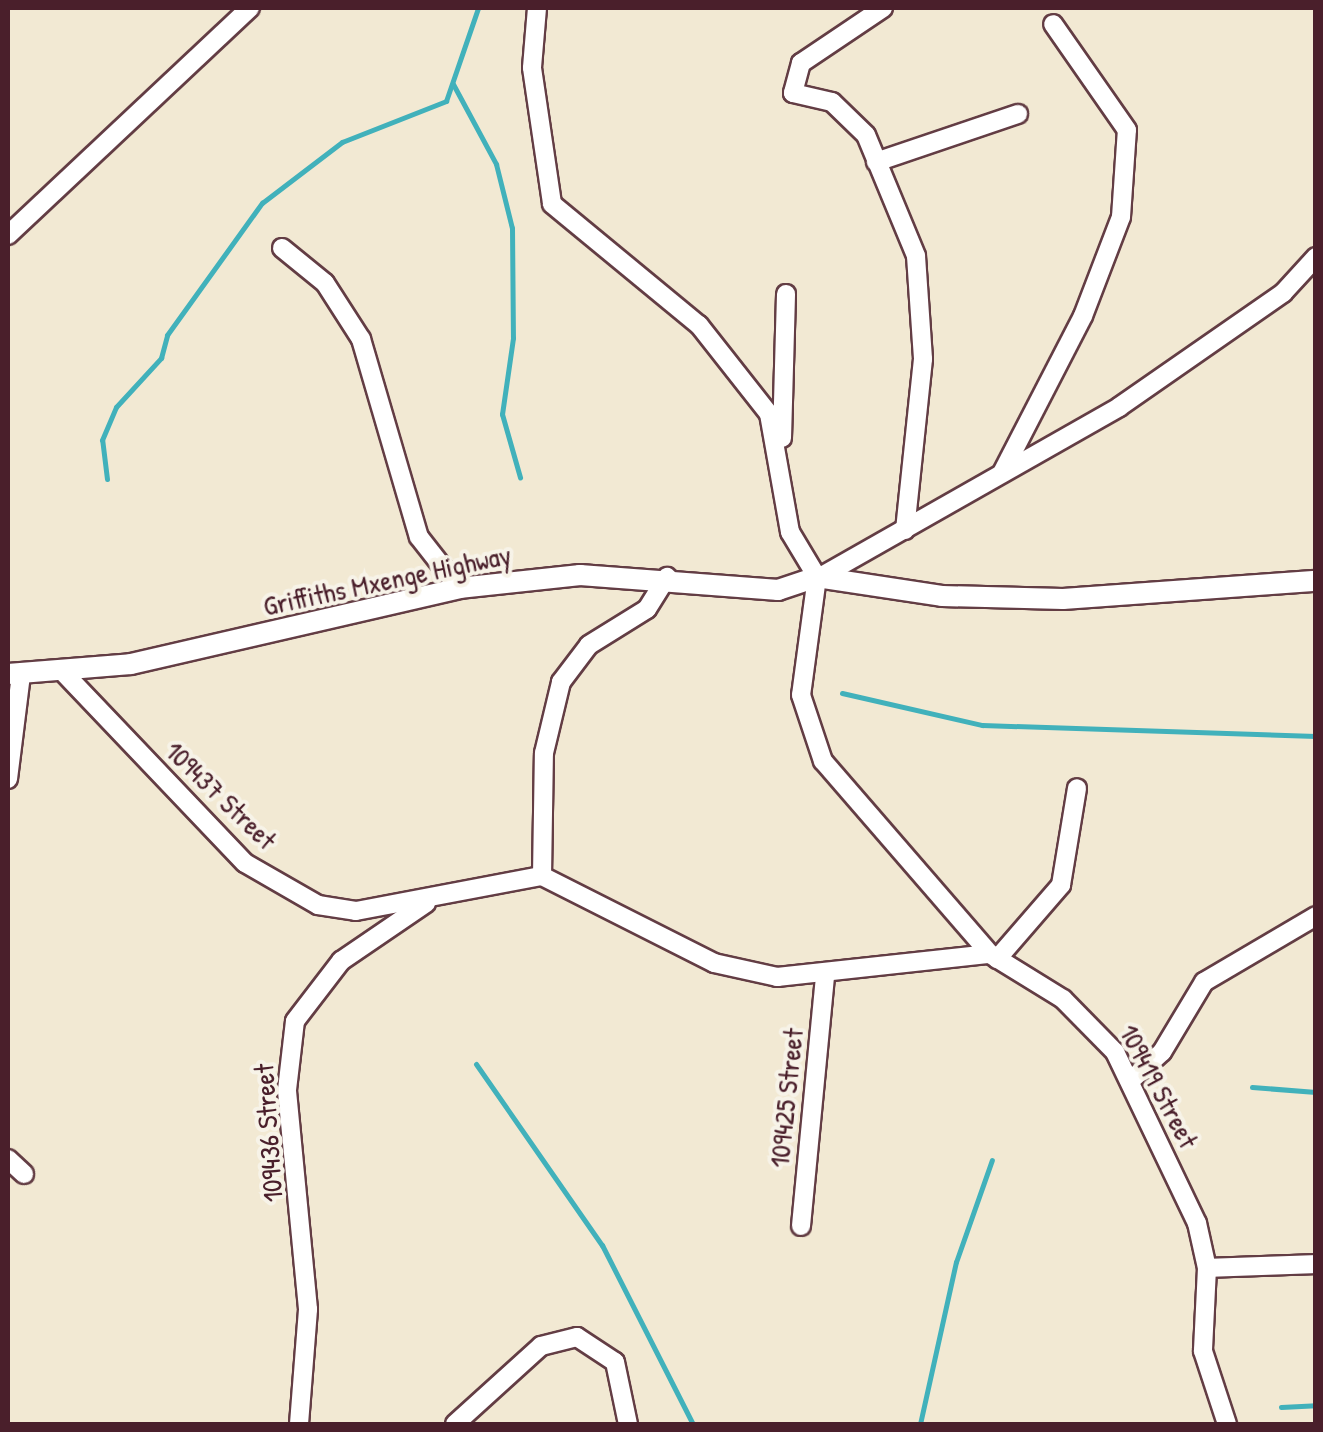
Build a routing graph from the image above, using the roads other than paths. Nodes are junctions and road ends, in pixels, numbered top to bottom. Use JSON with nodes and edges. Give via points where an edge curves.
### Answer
{"nodes":[{"id":1,"x":250,"y":8,"type":"edge"},
{"id":2,"x":537,"y":8,"type":"edge"},
{"id":3,"x":883,"y":8,"type":"edge"},
{"id":4,"x":1053,"y":24,"type":"dead end"},
{"id":5,"x":1018,"y":114,"type":"dead end"},
{"id":6,"x":876,"y":162,"type":"junction"},
{"id":7,"x":8,"y":235,"type":"edge"},
{"id":8,"x":282,"y":248,"type":"dead end"},
{"id":9,"x":1316,"y":256,"type":"edge"},
{"id":10,"x":786,"y":294,"type":"dead end"},
{"id":11,"x":782,"y":444,"type":"junction"},
{"id":12,"x":1002,"y":472,"type":"junction"},
{"id":13,"x":905,"y":530,"type":"junction"},
{"id":14,"x":817,"y":576,"type":"junction"},
{"id":15,"x":667,"y":577,"type":"junction"},
{"id":16,"x":1316,"y":581,"type":"edge"},
{"id":17,"x":459,"y":588,"type":"junction"},
{"id":18,"x":14,"y":674,"type":"edge"},
{"id":19,"x":64,"y":674,"type":"junction"},
{"id":20,"x":8,"y":779,"type":"edge"},
{"id":21,"x":1077,"y":788,"type":"dead end"},
{"id":22,"x":542,"y":876,"type":"junction"},
{"id":23,"x":430,"y":900,"type":"junction"},
{"id":24,"x":1316,"y":916,"type":"edge"},
{"id":25,"x":993,"y":957,"type":"junction"},
{"id":26,"x":825,"y":974,"type":"junction"},
{"id":27,"x":1130,"y":1081,"type":"junction"},
{"id":28,"x":8,"y":1159,"type":"edge"},
{"id":29,"x":24,"y":1174,"type":"dead end"},
{"id":30,"x":801,"y":1226,"type":"dead end"},
{"id":31,"x":1316,"y":1264,"type":"edge"},
{"id":32,"x":1207,"y":1268,"type":"junction"},
{"id":33,"x":299,"y":1424,"type":"edge"},
{"id":34,"x":455,"y":1424,"type":"edge"},
{"id":35,"x":628,"y":1424,"type":"edge"},
{"id":36,"x":1226,"y":1424,"type":"edge"}],
"edges":[{"from":1,"to":7,"type":"street"},
{"from":2,"to":11,"type":"street","via":[[532,68],[558,216],[647,275],[699,325],[769,414]]},
{"from":3,"to":6,"type":"street","via":[[793,78],[794,93],[849,116]]},
{"from":4,"to":12,"type":"street","via":[[1126,130],[1120,217],[1083,316]]},
{"from":5,"to":6,"type":"street"},
{"from":6,"to":13,"type":"street","via":[[916,256],[921,295]]},
{"from":8,"to":17,"type":"street","via":[[325,283],[361,339],[419,537]]},
{"from":9,"to":12,"type":"street","via":[[1283,293],[1212,344]]},
{"from":10,"to":11,"type":"street"},
{"from":11,"to":14,"type":"street","via":[[790,532]]},
{"from":12,"to":13,"type":"street"},
{"from":13,"to":14,"type":"street","via":[[838,575]]},
{"from":14,"to":15,"type":"street","name":"Griffiths Mxenge Highway","via":[[778,590]]},
{"from":14,"to":16,"type":"street","name":"Griffiths Mxenge Highway","via":[[942,596],[1062,599]]},
{"from":14,"to":25,"type":"street","name":"109419 Street","via":[[802,695],[823,761]]},
{"from":15,"to":17,"type":"street","name":"Griffiths Mxenge Highway"},
{"from":15,"to":22,"type":"street","via":[[646,609],[589,645],[561,682],[544,753]]},
{"from":17,"to":19,"type":"street","name":"Griffiths Mxenge Highway"},
{"from":18,"to":19,"type":"street","name":"Griffiths Mxenge Highway"},
{"from":18,"to":20,"type":"street"},
{"from":19,"to":23,"type":"street","name":"109437 Street","via":[[260,872],[340,912]]},
{"from":21,"to":25,"type":"street","via":[[1061,885]]},
{"from":22,"to":23,"type":"street","name":"109437 Street"},
{"from":22,"to":26,"type":"street","via":[[681,949],[777,977]]},
{"from":23,"to":33,"type":"street","name":"109436 Street","via":[[341,961],[295,1021],[288,1090],[308,1309]]},
{"from":24,"to":27,"type":"street","via":[[1204,982],[1162,1052]]},
{"from":25,"to":26,"type":"street"},
{"from":25,"to":27,"type":"street","name":"109419 Street","via":[[1095,1023]]},
{"from":26,"to":30,"type":"street","name":"109425 Street"},
{"from":27,"to":32,"type":"street","name":"109419 Street","via":[[1197,1223]]},
{"from":28,"to":29,"type":"street"},
{"from":31,"to":32,"type":"street"},
{"from":32,"to":36,"type":"street","name":"109419 Street","via":[[1203,1351]]},
{"from":34,"to":35,"type":"street","via":[[540,1346],[577,1337],[614,1362]]}]}
